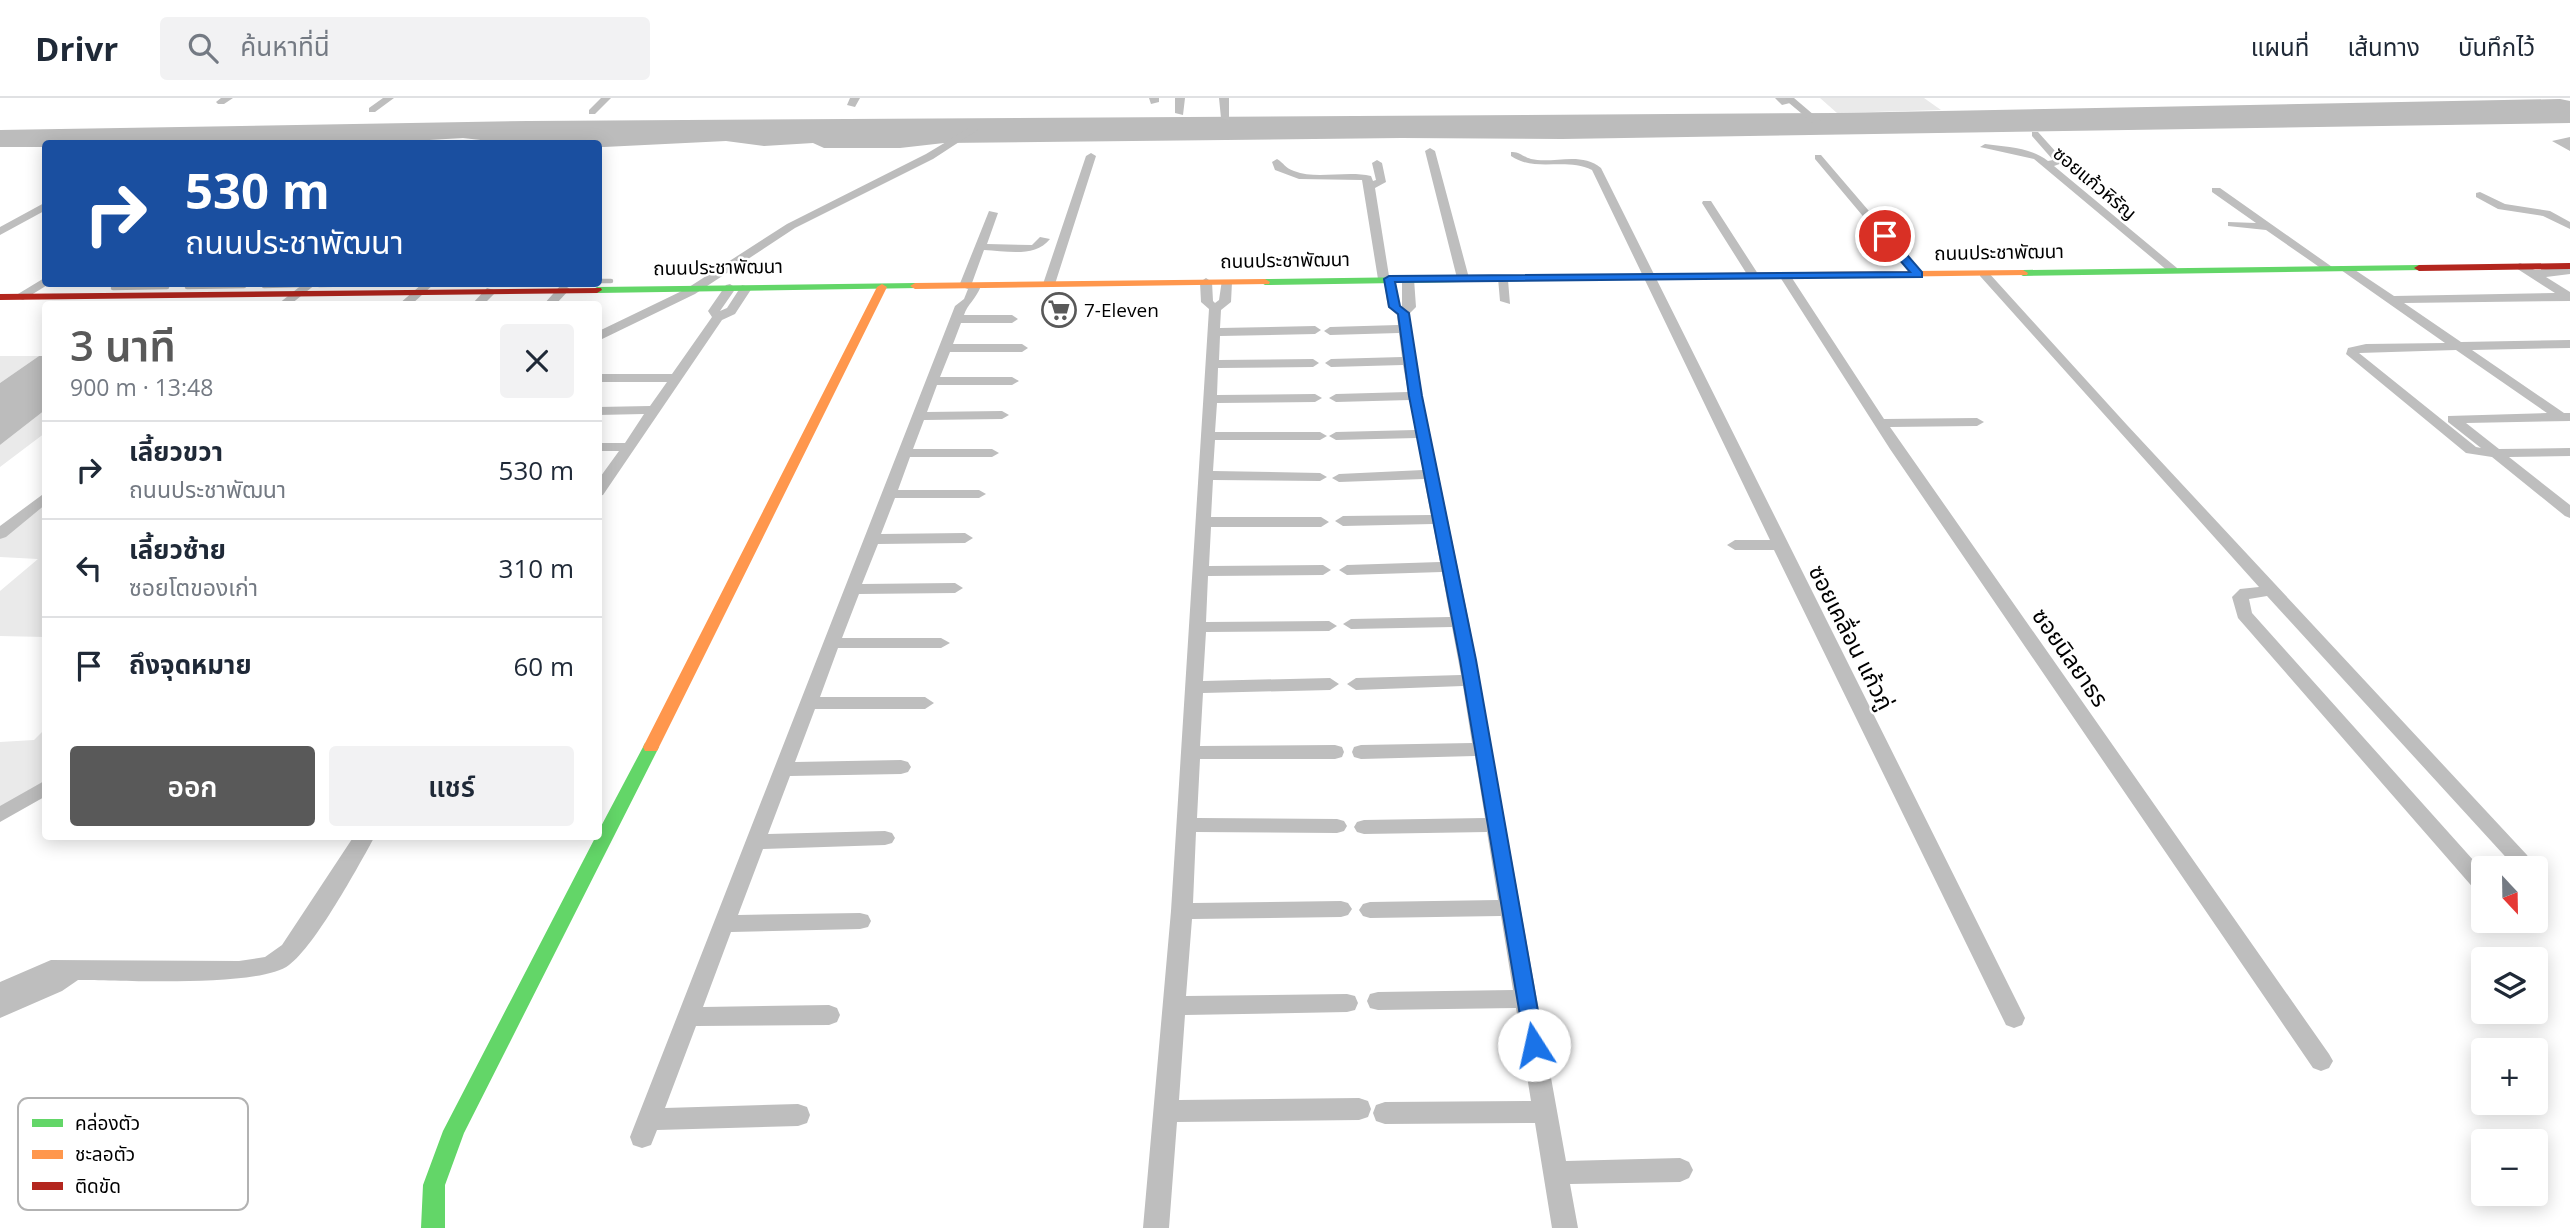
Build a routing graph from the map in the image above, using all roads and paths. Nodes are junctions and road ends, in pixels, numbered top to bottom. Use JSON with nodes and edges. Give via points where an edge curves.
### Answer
{"nodes":[{"id":1,"x":389,"y":98,"type":"edge"},
{"id":2,"x":606,"y":98,"type":"edge"},
{"id":3,"x":1180,"y":98,"type":"edge"},
{"id":4,"x":1224,"y":98,"type":"edge"},
{"id":5,"x":372,"y":110,"type":"dead end"},
{"id":6,"x":592,"y":113,"type":"dead end"},
{"id":7,"x":1180,"y":113,"type":"dead end"},
{"id":8,"x":1226,"y":118,"type":"dead end"},
{"id":9,"x":2035,"y":134,"type":"dead end"},
{"id":10,"x":2570,"y":140,"type":"edge"},
{"id":11,"x":1984,"y":147,"type":"dead end"},
{"id":12,"x":2570,"y":148,"type":"edge"},
{"id":13,"x":1430,"y":150,"type":"dead end"},
{"id":14,"x":1514,"y":154,"type":"dead end"},
{"id":15,"x":1091,"y":156,"type":"dead end"},
{"id":16,"x":1818,"y":157,"type":"dead end"},
{"id":17,"x":1278,"y":162,"type":"dead end"},
{"id":18,"x":1377,"y":163,"type":"dead end"},
{"id":19,"x":1349,"y":164,"type":"dead end"},
{"id":20,"x":2046,"y":164,"type":"junction"},
{"id":21,"x":1335,"y":176,"type":"junction"},
{"id":22,"x":1370,"y":186,"type":"junction"},
{"id":23,"x":2216,"y":190,"type":"dead end"},
{"id":24,"x":2480,"y":195,"type":"dead end"},
{"id":25,"x":1707,"y":203,"type":"dead end"},
{"id":26,"x":42,"y":207,"type":"edge"},
{"id":27,"x":993,"y":213,"type":"dead end"},
{"id":28,"x":2232,"y":224,"type":"dead end"},
{"id":29,"x":2570,"y":226,"type":"edge"},
{"id":30,"x":2268,"y":227,"type":"junction"},
{"id":31,"x":0,"y":232,"type":"edge"},
{"id":32,"x":1044,"y":239,"type":"dead end"},
{"id":33,"x":979,"y":247,"type":"junction"},
{"id":34,"x":2337,"y":268,"type":"junction"},
{"id":35,"x":2570,"y":268,"type":"edge"},
{"id":36,"x":2527,"y":270,"type":"junction"},
{"id":37,"x":2173,"y":271,"type":"junction"},
{"id":38,"x":1984,"y":274,"type":"junction"},
{"id":39,"x":1918,"y":275,"type":"junction"},
{"id":40,"x":1754,"y":277,"type":"junction"},
{"id":41,"x":1786,"y":277,"type":"junction"},
{"id":42,"x":1463,"y":278,"type":"junction"},
{"id":43,"x":1648,"y":278,"type":"junction"},
{"id":44,"x":1387,"y":279,"type":"junction"},
{"id":45,"x":1408,"y":279,"type":"junction"},
{"id":46,"x":1502,"y":279,"type":"junction"},
{"id":47,"x":1206,"y":282,"type":"junction"},
{"id":48,"x":1226,"y":282,"type":"junction"},
{"id":49,"x":42,"y":283,"type":"edge"},
{"id":50,"x":1049,"y":284,"type":"junction"},
{"id":51,"x":967,"y":286,"type":"junction"},
{"id":52,"x":882,"y":287,"type":"junction"},
{"id":53,"x":738,"y":288,"type":"junction"},
{"id":54,"x":304,"y":289,"type":"edge"},
{"id":55,"x":564,"y":289,"type":"junction"},
{"id":56,"x":491,"y":290,"type":"junction"},
{"id":57,"x":423,"y":293,"type":"edge"},
{"id":58,"x":0,"y":297,"type":"edge"},
{"id":59,"x":19,"y":297,"type":"junction"},
{"id":60,"x":2570,"y":297,"type":"edge"},
{"id":61,"x":2391,"y":300,"type":"junction"},
{"id":62,"x":288,"y":301,"type":"edge"},
{"id":63,"x":481,"y":301,"type":"edge"},
{"id":64,"x":553,"y":301,"type":"edge"},
{"id":65,"x":1506,"y":301,"type":"dead end"},
{"id":66,"x":1215,"y":308,"type":"junction"},
{"id":67,"x":958,"y":313,"type":"junction"},
{"id":68,"x":1012,"y":318,"type":"dead end"},
{"id":69,"x":1404,"y":321,"type":"junction"},
{"id":70,"x":1315,"y":330,"type":"dead end"},
{"id":71,"x":1329,"y":331,"type":"dead end"},
{"id":72,"x":1214,"y":332,"type":"junction"},
{"id":73,"x":2570,"y":344,"type":"edge"},
{"id":74,"x":2459,"y":346,"type":"junction"},
{"id":75,"x":945,"y":348,"type":"junction"},
{"id":76,"x":1022,"y":348,"type":"dead end"},
{"id":77,"x":1409,"y":361,"type":"junction"},
{"id":78,"x":1313,"y":363,"type":"dead end"},
{"id":79,"x":1331,"y":363,"type":"dead end"},
{"id":80,"x":1212,"y":364,"type":"junction"},
{"id":81,"x":602,"y":378,"type":"edge"},
{"id":82,"x":677,"y":378,"type":"junction"},
{"id":83,"x":932,"y":381,"type":"junction"},
{"id":84,"x":1012,"y":381,"type":"dead end"},
{"id":85,"x":1415,"y":396,"type":"junction"},
{"id":86,"x":1315,"y":398,"type":"dead end"},
{"id":87,"x":1336,"y":398,"type":"dead end"},
{"id":88,"x":1210,"y":399,"type":"junction"},
{"id":89,"x":654,"y":410,"type":"junction"},
{"id":90,"x":602,"y":411,"type":"edge"},
{"id":91,"x":1002,"y":415,"type":"dead end"},
{"id":92,"x":919,"y":416,"type":"junction"},
{"id":93,"x":2566,"y":417,"type":"edge"},
{"id":94,"x":1977,"y":422,"type":"dead end"},
{"id":95,"x":1881,"y":424,"type":"junction"},
{"id":96,"x":1424,"y":435,"type":"junction"},
{"id":97,"x":1208,"y":436,"type":"junction"},
{"id":98,"x":1320,"y":436,"type":"dead end"},
{"id":99,"x":1336,"y":436,"type":"dead end"},
{"id":100,"x":602,"y":447,"type":"edge"},
{"id":101,"x":629,"y":447,"type":"junction"},
{"id":102,"x":2570,"y":452,"type":"edge"},
{"id":103,"x":906,"y":453,"type":"junction"},
{"id":104,"x":992,"y":453,"type":"dead end"},
{"id":105,"x":2493,"y":453,"type":"junction"},
{"id":106,"x":1430,"y":474,"type":"junction"},
{"id":107,"x":1205,"y":475,"type":"junction"},
{"id":108,"x":1320,"y":477,"type":"dead end"},
{"id":109,"x":1339,"y":478,"type":"dead end"},
{"id":110,"x":602,"y":485,"type":"edge"},
{"id":111,"x":890,"y":494,"type":"junction"},
{"id":112,"x":979,"y":494,"type":"dead end"},
{"id":113,"x":42,"y":499,"type":"edge"},
{"id":114,"x":2570,"y":513,"type":"edge"},
{"id":115,"x":1439,"y":519,"type":"junction"},
{"id":116,"x":1203,"y":522,"type":"junction"},
{"id":117,"x":1321,"y":522,"type":"dead end"},
{"id":118,"x":1343,"y":522,"type":"dead end"},
{"id":119,"x":0,"y":534,"type":"edge"},
{"id":120,"x":965,"y":538,"type":"dead end"},
{"id":121,"x":873,"y":539,"type":"junction"},
{"id":122,"x":1735,"y":545,"type":"dead end"},
{"id":123,"x":1780,"y":545,"type":"junction"},
{"id":124,"x":1448,"y":567,"type":"junction"},
{"id":125,"x":1323,"y":570,"type":"dead end"},
{"id":126,"x":1347,"y":570,"type":"dead end"},
{"id":127,"x":1201,"y":571,"type":"junction"},
{"id":128,"x":955,"y":588,"type":"dead end"},
{"id":129,"x":854,"y":589,"type":"junction"},
{"id":130,"x":2274,"y":590,"type":"junction"},
{"id":131,"x":1461,"y":622,"type":"junction"},
{"id":132,"x":1351,"y":624,"type":"dead end"},
{"id":133,"x":1329,"y":626,"type":"dead end"},
{"id":134,"x":1199,"y":627,"type":"junction"},
{"id":135,"x":833,"y":643,"type":"junction"},
{"id":136,"x":941,"y":643,"type":"dead end"},
{"id":137,"x":1471,"y":680,"type":"junction"},
{"id":138,"x":1329,"y":684,"type":"dead end"},
{"id":139,"x":1356,"y":684,"type":"dead end"},
{"id":140,"x":1194,"y":687,"type":"junction"},
{"id":141,"x":925,"y":703,"type":"dead end"},
{"id":142,"x":808,"y":704,"type":"junction"},
{"id":143,"x":1483,"y":749,"type":"junction"},
{"id":144,"x":1335,"y":752,"type":"dead end"},
{"id":145,"x":1362,"y":752,"type":"dead end"},
{"id":146,"x":1192,"y":753,"type":"junction"},
{"id":147,"x":901,"y":767,"type":"dead end"},
{"id":148,"x":782,"y":769,"type":"junction"},
{"id":149,"x":1187,"y":825,"type":"junction"},
{"id":150,"x":1497,"y":825,"type":"junction"},
{"id":151,"x":1337,"y":826,"type":"dead end"},
{"id":152,"x":1364,"y":827,"type":"dead end"},
{"id":153,"x":885,"y":838,"type":"dead end"},
{"id":154,"x":362,"y":840,"type":"edge"},
{"id":155,"x":755,"y":842,"type":"junction"},
{"id":156,"x":2516,"y":856,"type":"edge"},
{"id":157,"x":2471,"y":871,"type":"edge"},
{"id":158,"x":1510,"y":908,"type":"junction"},
{"id":159,"x":1341,"y":909,"type":"dead end"},
{"id":160,"x":1370,"y":910,"type":"dead end"},
{"id":161,"x":1182,"y":911,"type":"junction"},
{"id":162,"x":860,"y":922,"type":"dead end"},
{"id":163,"x":724,"y":924,"type":"junction"},
{"id":164,"x":74,"y":971,"type":"junction"},
{"id":165,"x":0,"y":992,"type":"edge"},
{"id":166,"x":1526,"y":999,"type":"junction"},
{"id":167,"x":1378,"y":1001,"type":"dead end"},
{"id":168,"x":1347,"y":1003,"type":"dead end"},
{"id":169,"x":1174,"y":1006,"type":"junction"},
{"id":170,"x":0,"y":1009,"type":"edge"},
{"id":171,"x":829,"y":1015,"type":"dead end"},
{"id":172,"x":688,"y":1017,"type":"junction"},
{"id":173,"x":2014,"y":1018,"type":"dead end"},
{"id":174,"x":2321,"y":1061,"type":"dead end"},
{"id":175,"x":1359,"y":1109,"type":"dead end"},
{"id":176,"x":1165,"y":1111,"type":"junction"},
{"id":177,"x":1545,"y":1112,"type":"junction"},
{"id":178,"x":1385,"y":1113,"type":"dead end"},
{"id":179,"x":799,"y":1115,"type":"dead end"},
{"id":180,"x":1680,"y":1170,"type":"dead end"},
{"id":181,"x":1556,"y":1173,"type":"junction"},
{"id":182,"x":433,"y":1228,"type":"edge"},
{"id":183,"x":1156,"y":1228,"type":"edge"},
{"id":184,"x":1565,"y":1228,"type":"edge"}],
"edges":[{"from":1,"to":5,"type":"street"},
{"from":2,"to":6,"type":"street"},
{"from":3,"to":7,"type":"street"},
{"from":4,"to":8,"type":"street"},
{"from":9,"to":20,"type":"street","via":[[2060,162]]},
{"from":10,"to":12,"type":"street","via":[[2557,141]]},
{"from":11,"to":20,"type":"street","name":"ซอยแก้วหิรัญ","via":[[2028,153]]},
{"from":13,"to":42,"type":"street"},
{"from":14,"to":43,"type":"street","name":"ซอยเคลื่อน แก้วภู่","via":[[1526,161],[1584,162],[1596,168]]},
{"from":15,"to":50,"type":"street"},
{"from":16,"to":39,"type":"street"},
{"from":17,"to":21,"type":"street","via":[[1279,168],[1290,173]]},
{"from":18,"to":22,"type":"street","via":[[1381,182]]},
{"from":19,"to":21,"type":"street"},
{"from":20,"to":37,"type":"street","name":"ซอยแก้วหิรัญ"},
{"from":21,"to":22,"type":"street","via":[[1364,176]]},
{"from":22,"to":44,"type":"street"},
{"from":23,"to":30,"type":"street"},
{"from":24,"to":29,"type":"street","via":[[2502,207],[2546,214]]},
{"from":25,"to":40,"type":"street"},
{"from":26,"to":31,"type":"street"},
{"from":27,"to":33,"type":"street"},
{"from":28,"to":30,"type":"street"},
{"from":30,"to":34,"type":"street"},
{"from":32,"to":33,"type":"street","via":[[1032,248]]},
{"from":33,"to":51,"type":"street"},
{"from":34,"to":36,"type":"street","name":"ถนนประชาพัฒนา"},
{"from":34,"to":37,"type":"street","name":"ถนนประชาพัฒนา"},
{"from":34,"to":61,"type":"street"},
{"from":35,"to":36,"type":"street","name":"ถนนประชาพัฒนา"},
{"from":36,"to":60,"type":"street"},
{"from":37,"to":38,"type":"street","name":"ถนนประชาพัฒนา"},
{"from":38,"to":39,"type":"street","name":"ถนนประชาพัฒนา"},
{"from":38,"to":130,"type":"street"},
{"from":39,"to":41,"type":"street","name":"ถนนประชาพัฒนา"},
{"from":40,"to":41,"type":"street","name":"ถนนประชาพัฒนา"},
{"from":40,"to":43,"type":"street","name":"ถนนประชาพัฒนา"},
{"from":41,"to":95,"type":"street","name":"ซอยนิลยาธร"},
{"from":42,"to":45,"type":"street","name":"ถนนประชาพัฒนา"},
{"from":42,"to":46,"type":"street","name":"ถนนประชาพัฒนา"},
{"from":43,"to":46,"type":"street","name":"ถนนประชาพัฒนา"},
{"from":43,"to":123,"type":"street","name":"ซอยเคลื่อน แก้วภู่"},
{"from":44,"to":45,"type":"street","name":"ถนนประชาพัฒนา"},
{"from":44,"to":48,"type":"street","name":"ถนนประชาพัฒนา"},
{"from":44,"to":69,"type":"street","via":[[1394,307]]},
{"from":45,"to":69,"type":"street","via":[[1409,307]]},
{"from":46,"to":65,"type":"street"},
{"from":47,"to":48,"type":"street","name":"ถนนประชาพัฒนา"},
{"from":47,"to":50,"type":"street","name":"ถนนประชาพัฒนา"},
{"from":47,"to":66,"type":"street","via":[[1207,302]]},
{"from":48,"to":66,"type":"street","via":[[1225,302]]},
{"from":49,"to":59,"type":"street"},
{"from":50,"to":51,"type":"street","name":"ถนนประชาพัฒนา"},
{"from":51,"to":52,"type":"street","name":"ถนนประชาพัฒนา"},
{"from":51,"to":67,"type":"street","via":[[969,301]]},
{"from":52,"to":53,"type":"street","name":"ถนนประชาพัฒนา"},
{"from":52,"to":182,"type":"street","via":[[454,1131],[435,1185]]},
{"from":53,"to":55,"type":"street","name":"ถนนประชาพัฒนา"},
{"from":53,"to":82,"type":"street","via":[[732,311],[718,317]]},
{"from":54,"to":57,"type":"street","name":"ถนนประชาพัฒนา"},
{"from":54,"to":59,"type":"street","name":"ถนนประชาพัฒนา"},
{"from":54,"to":62,"type":"street"},
{"from":55,"to":56,"type":"street","name":"ถนนประชาพัฒนา"},
{"from":55,"to":64,"type":"street"},
{"from":56,"to":57,"type":"street","name":"ถนนประชาพัฒนา"},
{"from":56,"to":63,"type":"street"},
{"from":58,"to":59,"type":"street","name":"ถนนประชาพัฒนา"},
{"from":60,"to":61,"type":"street"},
{"from":61,"to":74,"type":"street"},
{"from":66,"to":72,"type":"street"},
{"from":67,"to":68,"type":"street"},
{"from":67,"to":75,"type":"street"},
{"from":69,"to":71,"type":"street"},
{"from":69,"to":77,"type":"street"},
{"from":70,"to":72,"type":"street"},
{"from":72,"to":80,"type":"street"},
{"from":73,"to":74,"type":"street"},
{"from":74,"to":93,"type":"street"},
{"from":74,"to":105,"type":"street","via":[[2366,348],[2352,354],[2468,448]]},
{"from":75,"to":76,"type":"street"},
{"from":75,"to":83,"type":"street"},
{"from":77,"to":79,"type":"street"},
{"from":77,"to":85,"type":"street"},
{"from":78,"to":80,"type":"street"},
{"from":80,"to":88,"type":"street"},
{"from":81,"to":82,"type":"street"},
{"from":82,"to":89,"type":"street"},
{"from":83,"to":84,"type":"street"},
{"from":83,"to":92,"type":"street"},
{"from":85,"to":87,"type":"street"},
{"from":85,"to":96,"type":"street"},
{"from":86,"to":88,"type":"street"},
{"from":88,"to":97,"type":"street"},
{"from":89,"to":90,"type":"street"},
{"from":89,"to":101,"type":"street"},
{"from":91,"to":92,"type":"street"},
{"from":92,"to":103,"type":"street"},
{"from":93,"to":105,"type":"street","via":[[2453,419]]},
{"from":94,"to":95,"type":"street"},
{"from":95,"to":174,"type":"street","name":"ซอยนิลยาธร"},
{"from":96,"to":99,"type":"street"},
{"from":96,"to":106,"type":"street"},
{"from":97,"to":98,"type":"street"},
{"from":97,"to":107,"type":"street"},
{"from":100,"to":101,"type":"street"},
{"from":101,"to":110,"type":"street"},
{"from":102,"to":105,"type":"street"},
{"from":103,"to":104,"type":"street"},
{"from":103,"to":111,"type":"street"},
{"from":105,"to":114,"type":"street"},
{"from":106,"to":109,"type":"street"},
{"from":106,"to":115,"type":"street"},
{"from":107,"to":108,"type":"street"},
{"from":107,"to":116,"type":"street"},
{"from":111,"to":112,"type":"street"},
{"from":111,"to":121,"type":"street"},
{"from":113,"to":119,"type":"street"},
{"from":115,"to":118,"type":"street"},
{"from":115,"to":124,"type":"street"},
{"from":116,"to":117,"type":"street"},
{"from":116,"to":127,"type":"street"},
{"from":120,"to":121,"type":"street"},
{"from":121,"to":129,"type":"street"},
{"from":122,"to":123,"type":"street"},
{"from":123,"to":173,"type":"street","name":"ซอยเคลื่อน แก้วภู่"},
{"from":124,"to":126,"type":"street"},
{"from":124,"to":131,"type":"street"},
{"from":125,"to":127,"type":"street"},
{"from":127,"to":134,"type":"street"},
{"from":128,"to":129,"type":"street"},
{"from":129,"to":135,"type":"street"},
{"from":130,"to":156,"type":"street"},
{"from":130,"to":157,"type":"street","via":[[2240,597],[2244,614]]},
{"from":131,"to":132,"type":"street"},
{"from":131,"to":137,"type":"street"},
{"from":133,"to":134,"type":"street"},
{"from":134,"to":140,"type":"street"},
{"from":135,"to":136,"type":"street"},
{"from":135,"to":142,"type":"street"},
{"from":137,"to":139,"type":"street"},
{"from":137,"to":143,"type":"street"},
{"from":138,"to":140,"type":"street"},
{"from":140,"to":146,"type":"street"},
{"from":141,"to":142,"type":"street"},
{"from":142,"to":148,"type":"street"},
{"from":143,"to":145,"type":"street"},
{"from":143,"to":150,"type":"street"},
{"from":144,"to":146,"type":"street"},
{"from":146,"to":149,"type":"street"},
{"from":147,"to":148,"type":"street"},
{"from":148,"to":155,"type":"street"},
{"from":149,"to":151,"type":"street"},
{"from":149,"to":161,"type":"street"},
{"from":150,"to":152,"type":"street"},
{"from":150,"to":158,"type":"street"},
{"from":153,"to":155,"type":"street"},
{"from":154,"to":164,"type":"street","via":[[302,934],[284,957],[265,967]]},
{"from":155,"to":163,"type":"street"},
{"from":158,"to":160,"type":"street"},
{"from":158,"to":166,"type":"street"},
{"from":159,"to":161,"type":"street"},
{"from":161,"to":169,"type":"street"},
{"from":162,"to":163,"type":"street"},
{"from":163,"to":172,"type":"street"},
{"from":164,"to":165,"type":"street","via":[[51,969]]},
{"from":164,"to":170,"type":"street"},
{"from":166,"to":167,"type":"street"},
{"from":166,"to":177,"type":"street"},
{"from":168,"to":169,"type":"street"},
{"from":169,"to":176,"type":"street"},
{"from":171,"to":172,"type":"street"},
{"from":172,"to":179,"type":"street","via":[[646,1128]]},
{"from":175,"to":176,"type":"street"},
{"from":176,"to":183,"type":"street"},
{"from":177,"to":178,"type":"street"},
{"from":177,"to":181,"type":"street"},
{"from":180,"to":181,"type":"street"},
{"from":181,"to":184,"type":"street"}]}
